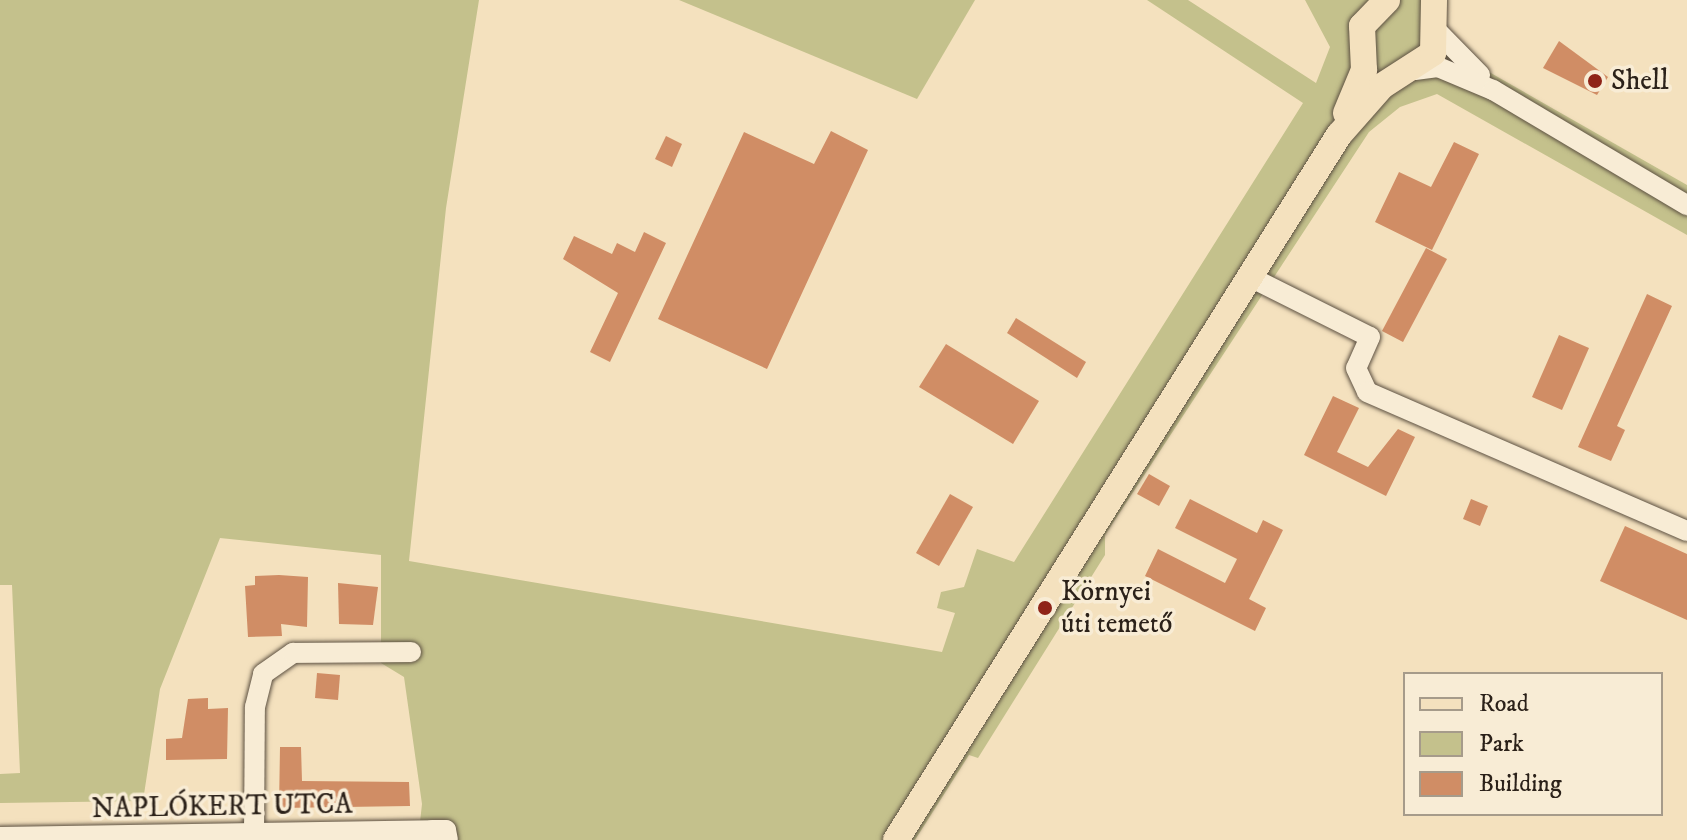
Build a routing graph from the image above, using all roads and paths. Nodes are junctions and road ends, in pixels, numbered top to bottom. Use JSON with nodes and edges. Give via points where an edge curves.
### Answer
{"nodes":[{"id":1,"x":1387,"y":0,"type":"edge"},
{"id":2,"x":1411,"y":0,"type":"edge"},
{"id":3,"x":1434,"y":0,"type":"edge"},
{"id":4,"x":1436,"y":30,"type":"junction"},
{"id":5,"x":1364,"y":51,"type":"junction"},
{"id":6,"x":1410,"y":72,"type":"junction"},
{"id":7,"x":1493,"y":90,"type":"junction"},
{"id":8,"x":1339,"y":135,"type":"junction"},
{"id":9,"x":1687,"y":205,"type":"edge"},
{"id":10,"x":1250,"y":277,"type":"junction"},
{"id":11,"x":1687,"y":531,"type":"edge"},
{"id":12,"x":411,"y":652,"type":"dead end"},
{"id":13,"x":447,"y":835,"type":"edge"},
{"id":14,"x":254,"y":836,"type":"junction"},
{"id":15,"x":0,"y":837,"type":"edge"},
{"id":16,"x":229,"y":838,"type":"edge"},
{"id":17,"x":56,"y":839,"type":"edge"},
{"id":18,"x":896,"y":840,"type":"edge"}],
"edges":[{"from":1,"to":5,"type":"main road","via":[[1362,26]]},
{"from":2,"to":4,"type":"main road"},
{"from":3,"to":4,"type":"main road"},
{"from":4,"to":6,"type":"main road","via":[[1433,53]]},
{"from":4,"to":7,"type":"street"},
{"from":5,"to":6,"type":"main road","via":[[1381,69]]},
{"from":5,"to":8,"type":"main road","via":[[1362,77]]},
{"from":6,"to":7,"type":"street","via":[[1438,67]]},
{"from":6,"to":8,"type":"main road","via":[[1374,93]]},
{"from":7,"to":9,"type":"street"},
{"from":8,"to":10,"type":"main road"},
{"from":10,"to":11,"type":"street","via":[[1370,337],[1356,368],[1367,392]]},
{"from":10,"to":18,"type":"main road"},
{"from":12,"to":14,"type":"street","via":[[293,653],[263,674],[255,707]]},
{"from":13,"to":14,"type":"street","name":"NAPLÓKERT UTCA"},
{"from":14,"to":16,"type":"street","name":"NAPLÓKERT UTCA"},
{"from":15,"to":17,"type":"street","name":"NAPLÓKERT UTCA"},
{"from":16,"to":17,"type":"street","name":"NAPLÓKERT UTCA"}]}
